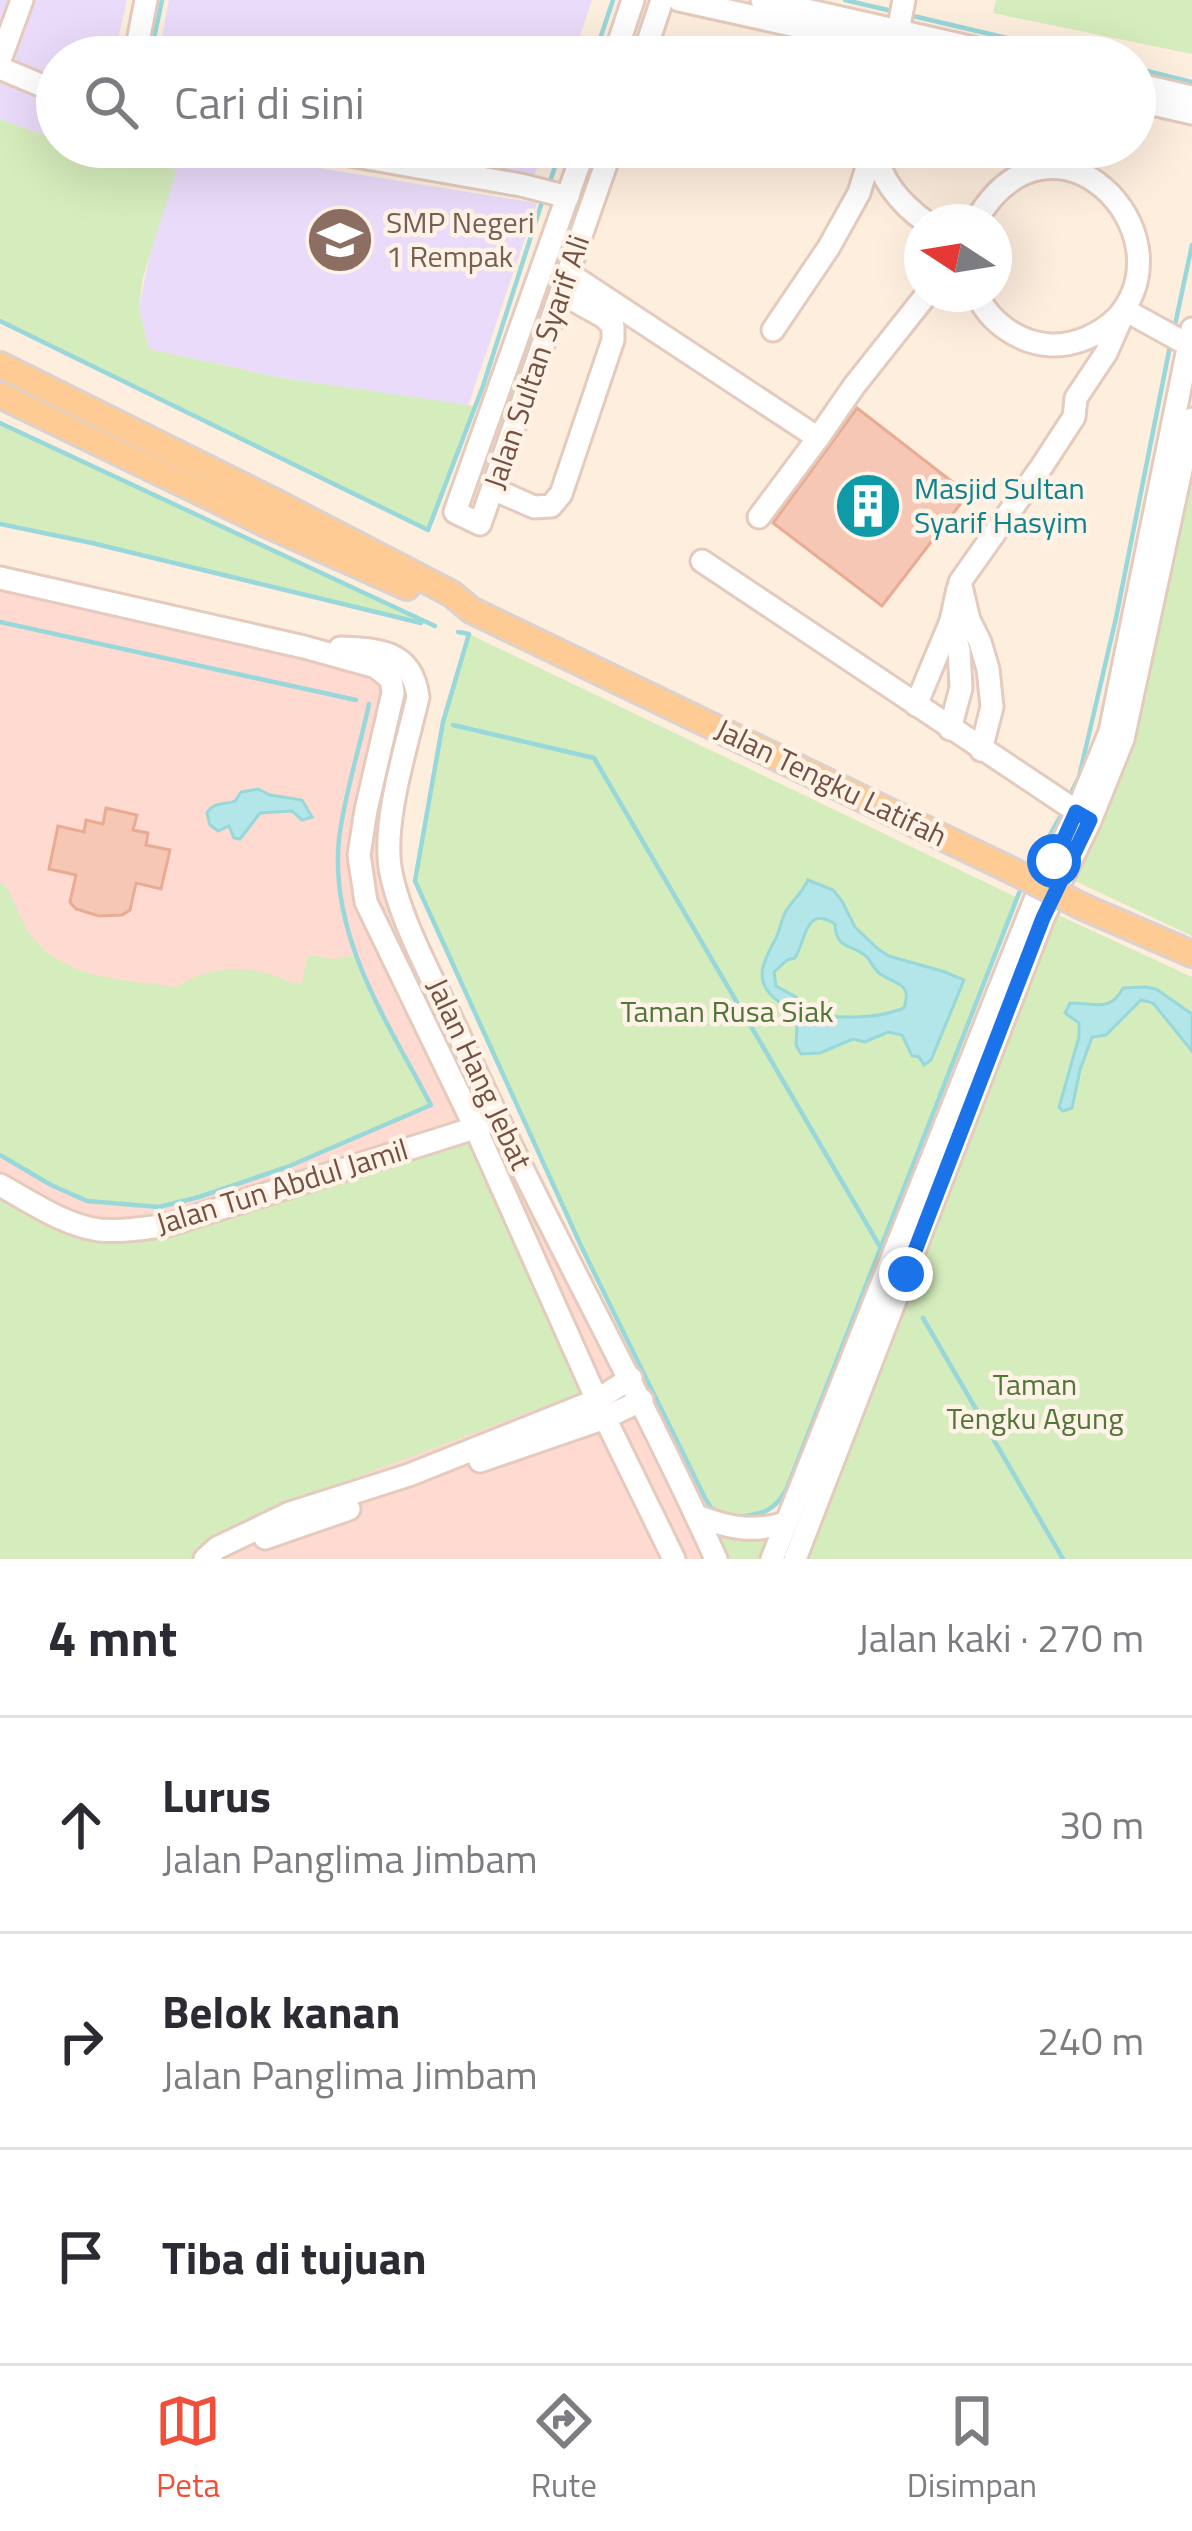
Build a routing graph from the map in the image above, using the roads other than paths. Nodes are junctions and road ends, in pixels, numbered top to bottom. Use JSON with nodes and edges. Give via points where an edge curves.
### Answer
{"nodes":[{"id":1,"x":22,"y":0,"type":"edge"},
{"id":2,"x":146,"y":0,"type":"edge"},
{"id":3,"x":633,"y":0,"type":"edge"},
{"id":4,"x":662,"y":0,"type":"edge"},
{"id":5,"x":679,"y":0,"type":"edge"},
{"id":6,"x":761,"y":0,"type":"edge"},
{"id":7,"x":904,"y":0,"type":"edge"},
{"id":8,"x":139,"y":36,"type":"edge"},
{"id":9,"x":621,"y":36,"type":"edge"},
{"id":10,"x":650,"y":36,"type":"edge"},
{"id":11,"x":848,"y":36,"type":"edge"},
{"id":12,"x":866,"y":36,"type":"edge"},
{"id":13,"x":897,"y":36,"type":"edge"},
{"id":14,"x":0,"y":64,"type":"edge"},
{"id":15,"x":36,"y":82,"type":"edge"},
{"id":16,"x":1156,"y":89,"type":"edge"},
{"id":17,"x":1192,"y":97,"type":"edge"},
{"id":18,"x":1156,"y":105,"type":"edge"},
{"id":19,"x":1192,"y":113,"type":"edge"},
{"id":20,"x":424,"y":168,"type":"edge"},
{"id":21,"x":578,"y":168,"type":"edge"},
{"id":22,"x":605,"y":168,"type":"edge"},
{"id":23,"x":867,"y":168,"type":"edge"},
{"id":24,"x":880,"y":168,"type":"edge"},
{"id":25,"x":568,"y":197,"type":"junction"},
{"id":26,"x":985,"y":204,"type":"edge"},
{"id":27,"x":904,"y":205,"type":"edge"},
{"id":28,"x":565,"y":283,"type":"junction"},
{"id":29,"x":1125,"y":310,"type":"junction"},
{"id":30,"x":913,"y":312,"type":"edge"},
{"id":31,"x":990,"y":312,"type":"edge"},
{"id":32,"x":773,"y":330,"type":"dead end"},
{"id":33,"x":1191,"y":340,"type":"edge"},
{"id":34,"x":0,"y":365,"type":"edge"},
{"id":35,"x":0,"y":395,"type":"edge"},
{"id":36,"x":1192,"y":419,"type":"edge"},
{"id":37,"x":818,"y":438,"type":"junction"},
{"id":38,"x":493,"y":489,"type":"junction"},
{"id":39,"x":759,"y":517,"type":"dead end"},
{"id":40,"x":701,"y":561,"type":"dead end"},
{"id":41,"x":0,"y":578,"type":"edge"},
{"id":42,"x":960,"y":582,"type":"junction"},
{"id":43,"x":471,"y":610,"type":"junction"},
{"id":44,"x":951,"y":620,"type":"junction"},
{"id":45,"x":304,"y":647,"type":"junction"},
{"id":46,"x":916,"y":705,"type":"junction"},
{"id":47,"x":950,"y":729,"type":"junction"},
{"id":48,"x":981,"y":749,"type":"junction"},
{"id":49,"x":1083,"y":816,"type":"junction"},
{"id":50,"x":1192,"y":954,"type":"edge"},
{"id":51,"x":497,"y":1121,"type":"junction"},
{"id":52,"x":475,"y":1127,"type":"junction"},
{"id":53,"x":0,"y":1185,"type":"edge"},
{"id":54,"x":915,"y":1228,"type":"junction"},
{"id":55,"x":631,"y":1378,"type":"junction"},
{"id":56,"x":641,"y":1400,"type":"junction"},
{"id":57,"x":601,"y":1409,"type":"junction"},
{"id":58,"x":697,"y":1516,"type":"junction"},
{"id":59,"x":786,"y":1523,"type":"junction"},
{"id":60,"x":205,"y":1559,"type":"edge"},
{"id":61,"x":224,"y":1559,"type":"edge"},
{"id":62,"x":674,"y":1559,"type":"edge"},
{"id":63,"x":716,"y":1559,"type":"edge"},
{"id":64,"x":772,"y":1559,"type":"edge"},
{"id":65,"x":795,"y":1559,"type":"edge"}],
"edges":[{"from":1,"to":14,"type":"street"},
{"from":2,"to":8,"type":"street"},
{"from":3,"to":9,"type":"street"},
{"from":4,"to":10,"type":"street"},
{"from":5,"to":11,"type":"street"},
{"from":6,"to":12,"type":"street"},
{"from":7,"to":13,"type":"street"},
{"from":14,"to":15,"type":"street"},
{"from":16,"to":17,"type":"street"},
{"from":18,"to":19,"type":"street"},
{"from":20,"to":25,"type":"street"},
{"from":21,"to":25,"type":"street","name":"Jalan Sultan Syarif Ali"},
{"from":22,"to":28,"type":"street","name":"Jalan Sultan Syarif Ali"},
{"from":23,"to":32,"type":"street","via":[[839,229]]},
{"from":24,"to":27,"type":"street"},
{"from":25,"to":38,"type":"street","name":"Jalan Sultan Syarif Ali","via":[[455,512],[481,524]]},
{"from":26,"to":29,"type":"street","via":[[1003,186],[1046,169],[1092,176],[1112,189],[1138,228],[1143,256]]},
{"from":28,"to":37,"type":"street"},
{"from":28,"to":38,"type":"street","name":"Jalan Sultan Syarif Ali"},
{"from":28,"to":38,"type":"street","via":[[614,326],[561,494],[551,506],[534,507]]},
{"from":29,"to":31,"type":"street","via":[[1104,330],[1050,345],[1022,338]]},
{"from":29,"to":33,"type":"street"},
{"from":29,"to":42,"type":"street","via":[[1076,398],[1074,416]]},
{"from":30,"to":37,"type":"street"},
{"from":33,"to":49,"type":"street","via":[[1110,732]]},
{"from":34,"to":43,"type":"main road","name":"Jalan Tengku Latifah","via":[[452,593]]},
{"from":35,"to":43,"type":"main road","name":"Jalan Tengku Latifah","via":[[266,524]]},
{"from":36,"to":49,"type":"street","via":[[1123,740]]},
{"from":37,"to":39,"type":"street"},
{"from":40,"to":46,"type":"street"},
{"from":41,"to":45,"type":"street","name":"Jalan Hang Jebat"},
{"from":42,"to":44,"type":"street"},
{"from":42,"to":48,"type":"street","via":[[988,669],[992,707]]},
{"from":43,"to":50,"type":"main road","name":"Jalan Tengku Latifah","bridge":true},
{"from":44,"to":46,"type":"street"},
{"from":44,"to":47,"type":"street","via":[[961,688]]},
{"from":45,"to":51,"type":"street","name":"Jalan Hang Jebat","via":[[369,649],[398,659],[415,677],[389,860],[400,906]]},
{"from":45,"to":52,"type":"street","name":"Jalan Hang Jebat","via":[[392,679],[361,879]]},
{"from":46,"to":47,"type":"street"},
{"from":47,"to":48,"type":"street"},
{"from":48,"to":49,"type":"street"},
{"from":49,"to":54,"type":"street"},
{"from":51,"to":52,"type":"street","name":"Jalan Tun Abdul Jamil"},
{"from":51,"to":55,"type":"street","name":"Jalan Hang Jebat"},
{"from":52,"to":53,"type":"street","name":"Jalan Tun Abdul Jamil","via":[[136,1230],[97,1230]]},
{"from":52,"to":57,"type":"street","name":"Jalan Hang Jebat"},
{"from":54,"to":59,"type":"street","via":[[874,1301]]},
{"from":54,"to":65,"type":"street"},
{"from":55,"to":56,"type":"street","name":"Jalan Hang Jebat"},
{"from":55,"to":57,"type":"street"},
{"from":56,"to":57,"type":"street"},
{"from":56,"to":58,"type":"street","name":"Jalan Hang Jebat"},
{"from":57,"to":60,"type":"street","via":[[290,1513]]},
{"from":57,"to":61,"type":"street"},
{"from":57,"to":62,"type":"street","name":"Jalan Hang Jebat"},
{"from":58,"to":59,"type":"street","via":[[751,1531]]},
{"from":58,"to":63,"type":"street","name":"Jalan Hang Jebat"},
{"from":59,"to":64,"type":"street"}]}
